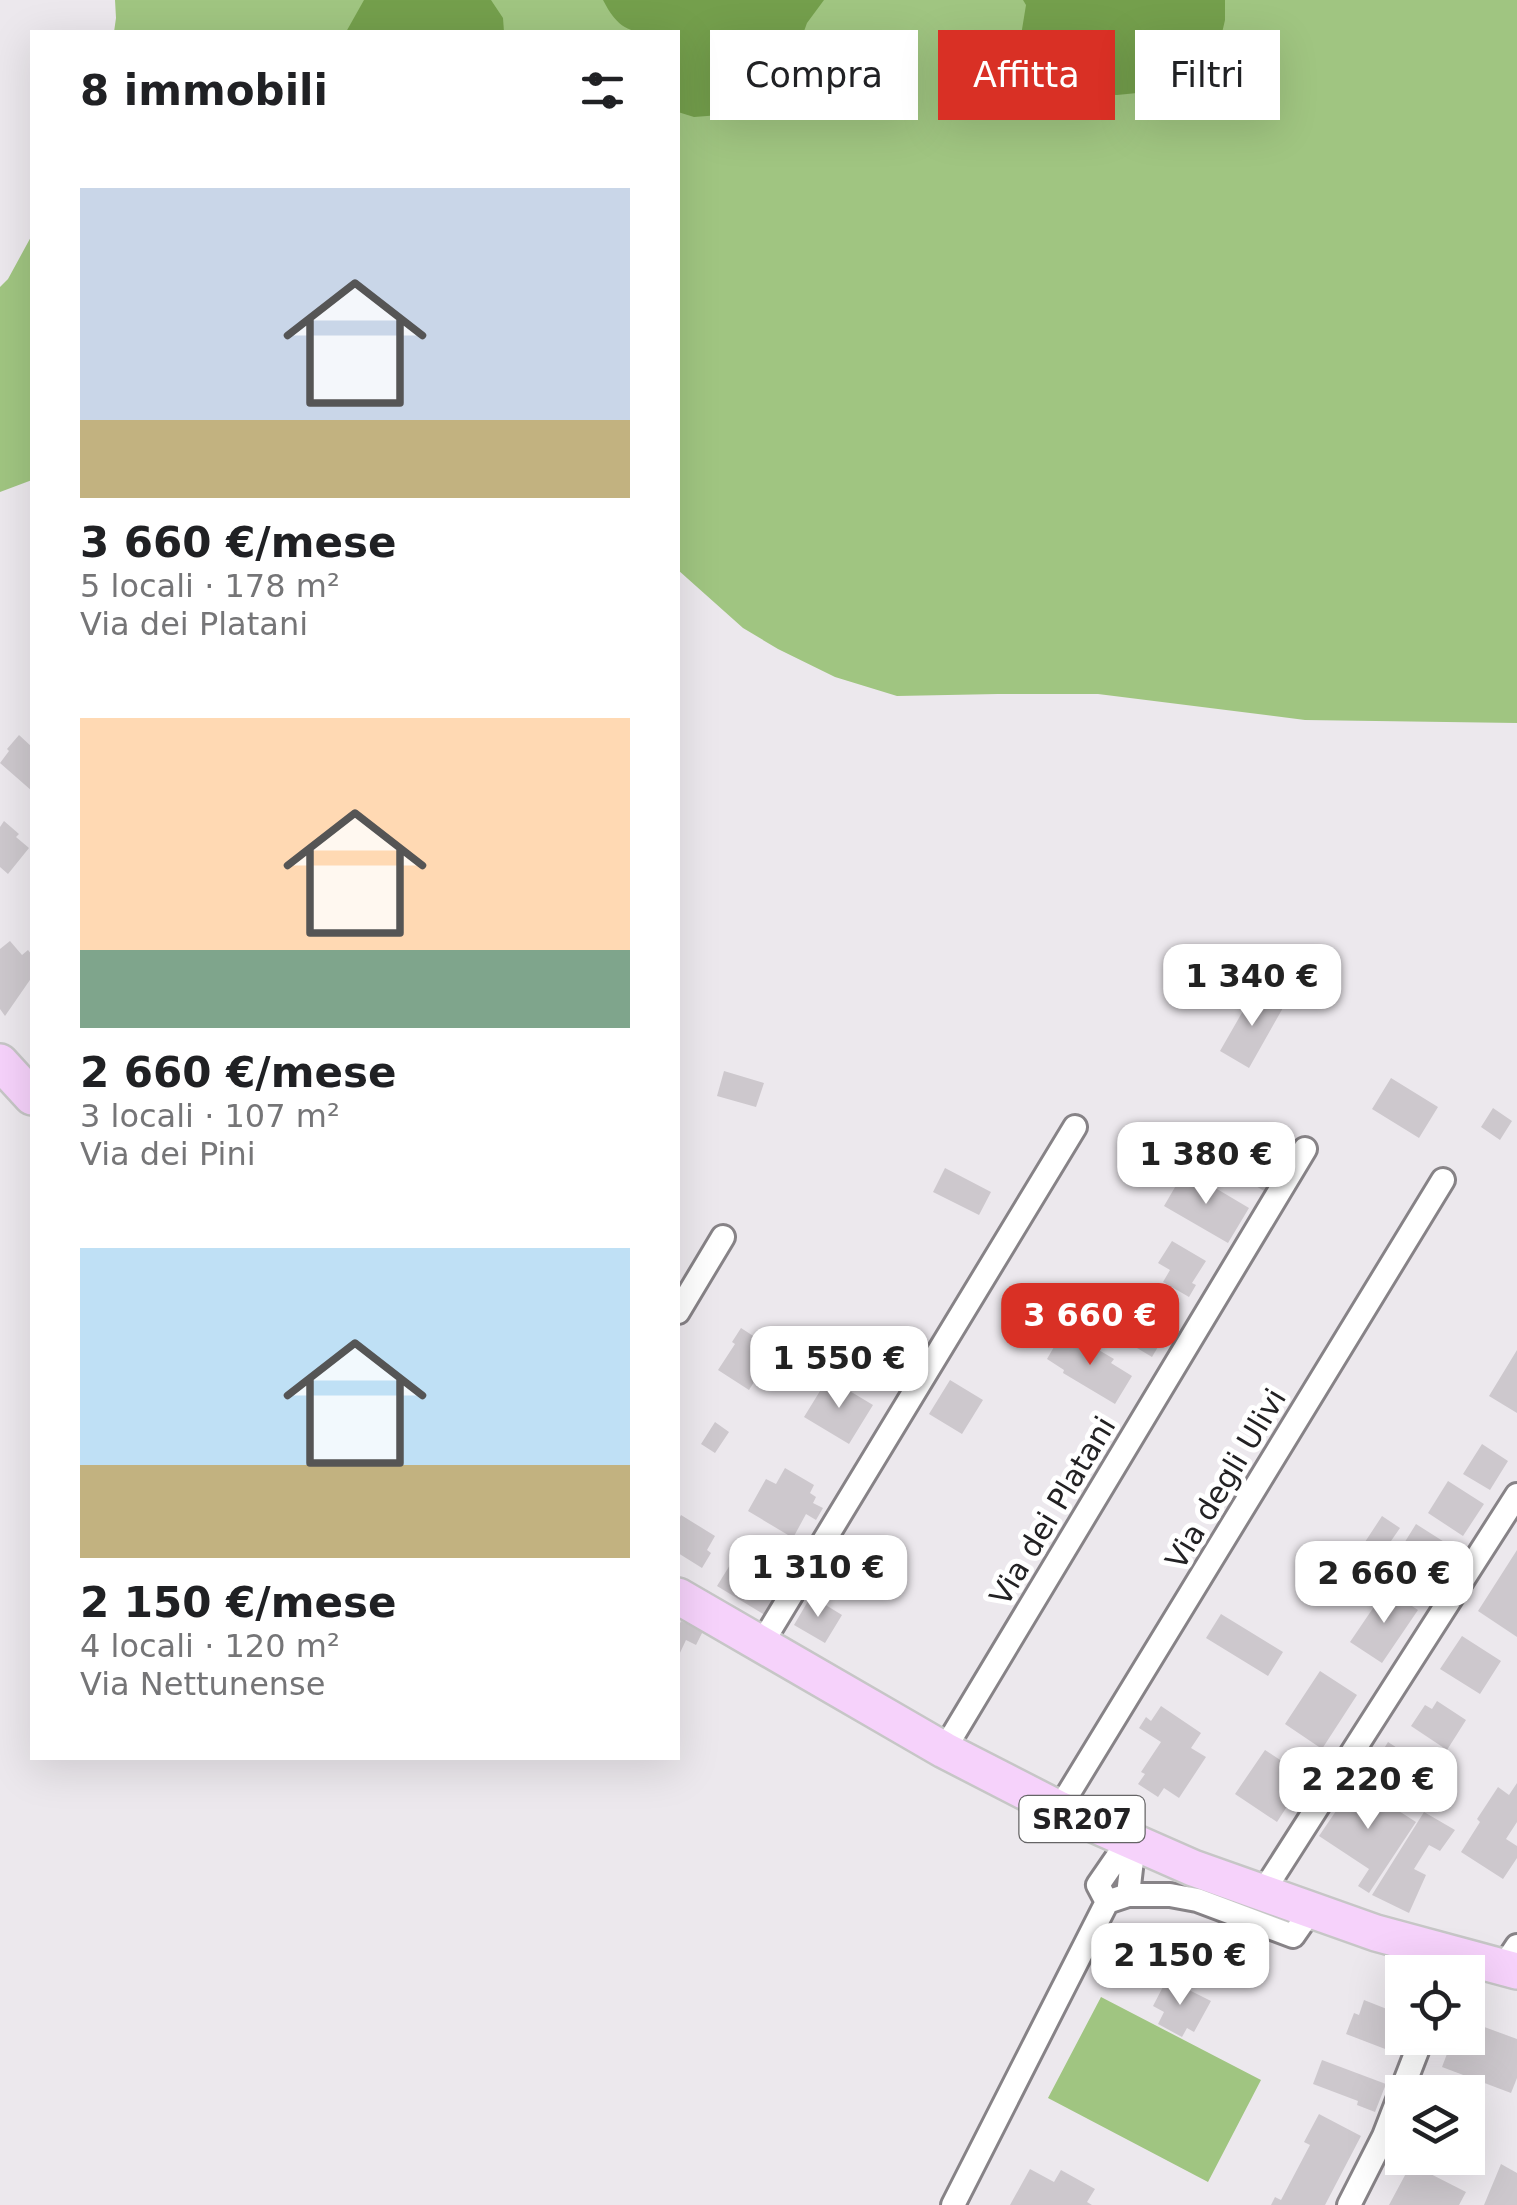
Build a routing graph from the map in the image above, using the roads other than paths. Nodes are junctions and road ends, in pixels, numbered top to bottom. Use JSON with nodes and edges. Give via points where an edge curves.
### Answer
{"nodes":[{"id":1,"x":0,"y":1062,"type":"edge"},
{"id":2,"x":30,"y":1095,"type":"edge"},
{"id":3,"x":1075,"y":1127,"type":"dead end"},
{"id":4,"x":1305,"y":1149,"type":"dead end"},
{"id":5,"x":1444,"y":1180,"type":"dead end"},
{"id":6,"x":723,"y":1237,"type":"dead end"},
{"id":7,"x":680,"y":1309,"type":"edge"},
{"id":8,"x":1517,"y":1495,"type":"edge"},
{"id":9,"x":680,"y":1597,"type":"edge"},
{"id":10,"x":762,"y":1643,"type":"junction"},
{"id":11,"x":944,"y":1750,"type":"junction"},
{"id":12,"x":1060,"y":1809,"type":"junction"},
{"id":13,"x":1132,"y":1841,"type":"junction"},
{"id":14,"x":1263,"y":1892,"type":"junction"},
{"id":15,"x":1117,"y":1898,"type":"junction"},
{"id":16,"x":1311,"y":1910,"type":"junction"},
{"id":17,"x":1428,"y":1955,"type":"edge"},
{"id":18,"x":1512,"y":1962,"type":"edge"},
{"id":19,"x":1485,"y":1963,"type":"edge"},
{"id":20,"x":1415,"y":2055,"type":"edge"},
{"id":21,"x":954,"y":2205,"type":"edge"},
{"id":22,"x":1349,"y":2205,"type":"edge"}],
"edges":[{"from":1,"to":2,"type":"main road"},
{"from":3,"to":10,"type":"street"},
{"from":4,"to":11,"type":"street","name":"Via dei Platani"},
{"from":5,"to":12,"type":"street","name":"Via degli Ulivi"},
{"from":6,"to":7,"type":"street"},
{"from":8,"to":14,"type":"street"},
{"from":9,"to":10,"type":"main road","number":"SR207"},
{"from":10,"to":11,"type":"main road","number":"SR207"},
{"from":11,"to":12,"type":"main road","number":"SR207"},
{"from":12,"to":13,"type":"main road","number":"SR207"},
{"from":13,"to":14,"type":"main road","number":"SR207"},
{"from":13,"to":15,"type":"street","via":[[1098,1885]]},
{"from":14,"to":16,"type":"main road","number":"SR207"},
{"from":15,"to":16,"type":"street","via":[[1197,1900],[1292,1936]]},
{"from":15,"to":21,"type":"street"},
{"from":16,"to":17,"type":"main road","number":"SR207"},
{"from":18,"to":19,"type":"main road","number":"SR207"},
{"from":20,"to":22,"type":"street"}]}
